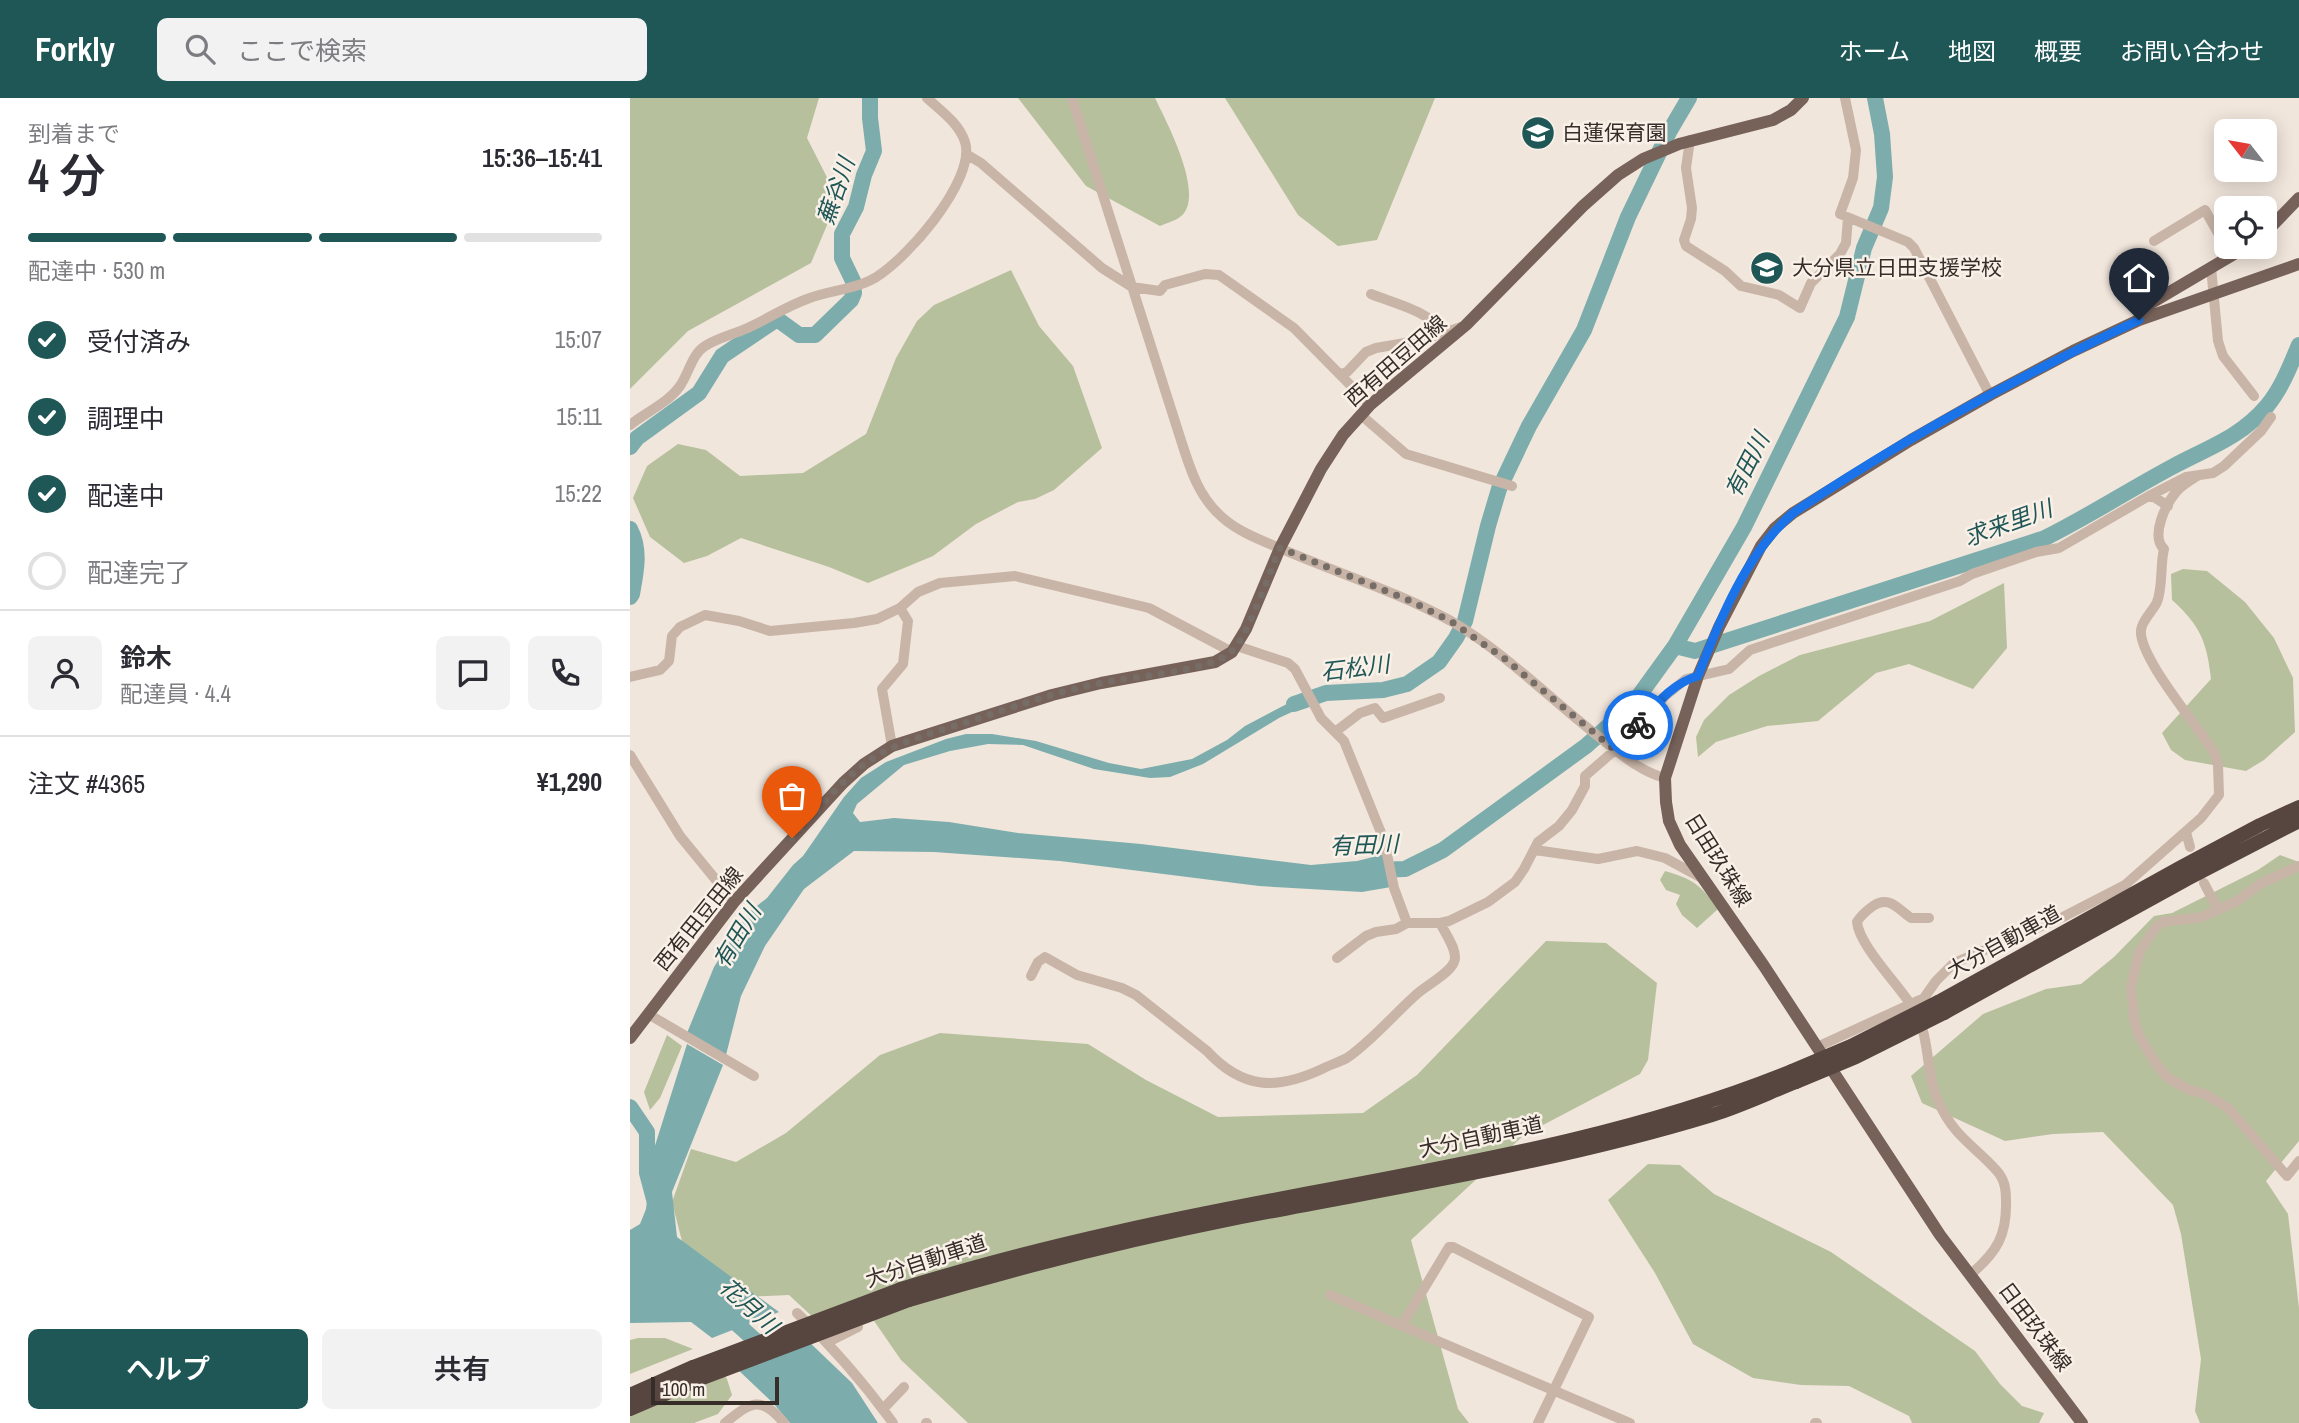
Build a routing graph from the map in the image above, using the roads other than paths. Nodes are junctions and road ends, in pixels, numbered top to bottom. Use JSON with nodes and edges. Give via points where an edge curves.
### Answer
{"nodes":[{"id":1,"x":927,"y":98,"type":"edge"},
{"id":2,"x":1072,"y":98,"type":"edge"},
{"id":3,"x":1803,"y":98,"type":"edge"},
{"id":4,"x":1845,"y":98,"type":"edge"},
{"id":5,"x":1685,"y":142,"type":"junction"},
{"id":6,"x":966,"y":154,"type":"junction"},
{"id":7,"x":2299,"y":198,"type":"edge"},
{"id":8,"x":1852,"y":220,"type":"junction"},
{"id":9,"x":2277,"y":221,"type":"edge"},
{"id":10,"x":2154,"y":241,"type":"dead end"},
{"id":11,"x":2225,"y":259,"type":"edge"},
{"id":12,"x":2216,"y":264,"type":"junction"},
{"id":13,"x":2299,"y":264,"type":"edge"},
{"id":14,"x":1132,"y":287,"type":"junction"},
{"id":15,"x":1371,"y":294,"type":"dead end"},
{"id":16,"x":2213,"y":295,"type":"junction"},
{"id":17,"x":2139,"y":320,"type":"junction"},
{"id":18,"x":1466,"y":325,"type":"junction"},
{"id":19,"x":1444,"y":333,"type":"junction"},
{"id":20,"x":1341,"y":374,"type":"junction"},
{"id":21,"x":1990,"y":395,"type":"junction"},
{"id":22,"x":2254,"y":396,"type":"dead end"},
{"id":23,"x":1366,"y":410,"type":"junction"},
{"id":24,"x":2271,"y":418,"type":"dead end"},
{"id":25,"x":630,"y":425,"type":"edge"},
{"id":26,"x":2199,"y":475,"type":"junction"},
{"id":27,"x":1512,"y":486,"type":"dead end"},
{"id":28,"x":2147,"y":497,"type":"junction"},
{"id":29,"x":2168,"y":506,"type":"junction"},
{"id":30,"x":1280,"y":548,"type":"junction"},
{"id":31,"x":900,"y":608,"type":"junction"},
{"id":32,"x":1234,"y":649,"type":"junction"},
{"id":33,"x":1698,"y":676,"type":"junction"},
{"id":34,"x":630,"y":677,"type":"edge"},
{"id":35,"x":1440,"y":698,"type":"dead end"},
{"id":36,"x":1335,"y":733,"type":"junction"},
{"id":37,"x":892,"y":746,"type":"junction"},
{"id":38,"x":1615,"y":750,"type":"junction"},
{"id":39,"x":630,"y":755,"type":"edge"},
{"id":40,"x":1665,"y":778,"type":"junction"},
{"id":41,"x":2299,"y":807,"type":"edge"},
{"id":42,"x":2299,"y":821,"type":"edge"},
{"id":43,"x":2186,"y":832,"type":"junction"},
{"id":44,"x":2190,"y":847,"type":"dead end"},
{"id":45,"x":1535,"y":849,"type":"junction"},
{"id":46,"x":2299,"y":866,"type":"edge"},
{"id":47,"x":1706,"y":880,"type":"junction"},
{"id":48,"x":2204,"y":883,"type":"dead end"},
{"id":49,"x":734,"y":902,"type":"junction"},
{"id":50,"x":2218,"y":910,"type":"junction"},
{"id":51,"x":1929,"y":918,"type":"dead end"},
{"id":52,"x":1407,"y":923,"type":"junction"},
{"id":53,"x":1440,"y":923,"type":"junction"},
{"id":54,"x":1337,"y":958,"type":"dead end"},
{"id":55,"x":1031,"y":976,"type":"dead end"},
{"id":56,"x":1911,"y":1005,"type":"junction"},
{"id":57,"x":1941,"y":1008,"type":"junction"},
{"id":58,"x":648,"y":1014,"type":"junction"},
{"id":59,"x":630,"y":1038,"type":"edge"},
{"id":60,"x":1817,"y":1047,"type":"junction"},
{"id":61,"x":754,"y":1076,"type":"dead end"},
{"id":62,"x":2299,"y":1161,"type":"edge"},
{"id":63,"x":1971,"y":1274,"type":"junction"},
{"id":64,"x":1330,"y":1296,"type":"dead end"},
{"id":65,"x":797,"y":1313,"type":"dead end"},
{"id":66,"x":1402,"y":1325,"type":"junction"},
{"id":67,"x":858,"y":1326,"type":"dead end"},
{"id":68,"x":828,"y":1342,"type":"junction"},
{"id":69,"x":697,"y":1373,"type":"junction"},
{"id":70,"x":904,"y":1387,"type":"dead end"},
{"id":71,"x":1554,"y":1390,"type":"junction"},
{"id":72,"x":630,"y":1395,"type":"edge"},
{"id":73,"x":630,"y":1409,"type":"edge"},
{"id":74,"x":883,"y":1409,"type":"junction"},
{"id":75,"x":725,"y":1423,"type":"edge"},
{"id":76,"x":784,"y":1423,"type":"edge"},
{"id":77,"x":893,"y":1423,"type":"edge"},
{"id":78,"x":1538,"y":1423,"type":"edge"},
{"id":79,"x":1630,"y":1423,"type":"edge"},
{"id":80,"x":2082,"y":1423,"type":"edge"}],
"edges":[{"from":1,"to":6,"type":"street","via":[[955,125]]},
{"from":2,"to":14,"type":"street"},
{"from":3,"to":5,"type":"main road","name":"西有田豆田線","via":[[1773,120]]},
{"from":4,"to":8,"type":"street","via":[[1856,150],[1853,178],[1840,214]]},
{"from":5,"to":8,"type":"street","via":[[1692,208],[1686,246],[1741,286],[1779,295],[1800,308],[1811,284],[1840,254]]},
{"from":5,"to":18,"type":"main road","name":"西有田豆田線","via":[[1643,159],[1602,188]]},
{"from":6,"to":14,"type":"street","via":[[1102,268]]},
{"from":6,"to":25,"type":"street","via":[[953,191],[933,224],[888,270],[868,281],[807,299],[707,344],[669,398]]},
{"from":7,"to":9,"type":"main road"},
{"from":8,"to":21,"type":"street","via":[[1914,248]]},
{"from":10,"to":12,"type":"street","via":[[2205,210],[2223,242]]},
{"from":11,"to":12,"type":"main road"},
{"from":12,"to":16,"type":"street"},
{"from":12,"to":17,"type":"main road","via":[[2141,309]]},
{"from":13,"to":16,"type":"main road","name":"日田玖珠線"},
{"from":14,"to":20,"type":"street","via":[[1160,291],[1165,285],[1205,274],[1219,275],[1294,328]]},
{"from":14,"to":30,"type":"street","via":[[1203,498],[1223,519]]},
{"from":15,"to":19,"type":"street","via":[[1427,316]]},
{"from":16,"to":17,"type":"main road","name":"日田玖珠線"},
{"from":16,"to":22,"type":"street","via":[[2223,356]]},
{"from":17,"to":21,"type":"main road","name":"日田玖珠線"},
{"from":18,"to":19,"type":"street"},
{"from":18,"to":23,"type":"main road","name":"西有田豆田線"},
{"from":19,"to":20,"type":"street","via":[[1376,348]]},
{"from":20,"to":23,"type":"street"},
{"from":21,"to":33,"type":"main road","name":"日田玖珠線","via":[[1810,501],[1775,528],[1738,587]]},
{"from":23,"to":27,"type":"street","via":[[1406,454]]},
{"from":23,"to":30,"type":"main road","name":"西有田豆田線","via":[[1321,469]]},
{"from":24,"to":26,"type":"street","via":[[2224,466]]},
{"from":26,"to":28,"type":"street"},
{"from":26,"to":29,"type":"street","via":[[2176,492]]},
{"from":28,"to":29,"type":"street"},
{"from":28,"to":33,"type":"street","via":[[2059,548],[1751,650],[1729,669]]},
{"from":29,"to":43,"type":"street","via":[[2158,536],[2164,548],[2158,600],[2141,628],[2144,645],[2179,704],[2204,735],[2218,765],[2219,794]]},
{"from":30,"to":32,"type":"main road","name":"西有田豆田線"},
{"from":30,"to":38,"type":"street","via":[[1452,622],[1505,659]]},
{"from":31,"to":32,"type":"street","via":[[940,583],[1015,576],[1149,608]]},
{"from":31,"to":34,"type":"street","via":[[855,623],[770,631],[705,615],[672,635],[669,661],[660,670]]},
{"from":31,"to":37,"type":"street","via":[[908,621],[904,664],[882,689]]},
{"from":32,"to":36,"type":"street","via":[[1288,663]]},
{"from":32,"to":37,"type":"main road","name":"西有田豆田線","via":[[1215,662],[1052,695]]},
{"from":33,"to":38,"type":"street","via":[[1686,679],[1664,697]]},
{"from":33,"to":40,"type":"main road","name":"日田玖珠線"},
{"from":35,"to":36,"type":"street","via":[[1383,718],[1375,708],[1360,713]]},
{"from":36,"to":52,"type":"street","via":[[1344,741],[1384,840]]},
{"from":37,"to":49,"type":"main road","name":"西有田豆田線","via":[[843,783]]},
{"from":38,"to":40,"type":"street","via":[[1647,773]]},
{"from":38,"to":45,"type":"street","via":[[1585,776],[1585,786],[1572,810]]},
{"from":39,"to":49,"type":"street","via":[[680,836]]},
{"from":40,"to":47,"type":"main road","name":"日田玖珠線","via":[[1669,821]]},
{"from":41,"to":57,"type":"highway","name":"大分自動車道","via":[[2181,867]]},
{"from":42,"to":57,"type":"highway","name":"大分自動車道"},
{"from":43,"to":44,"type":"street"},
{"from":43,"to":56,"type":"street","via":[[2126,885],[1954,963],[1924,999]]},
{"from":45,"to":47,"type":"street","via":[[1598,859],[1637,851]]},
{"from":45,"to":53,"type":"street","via":[[1515,882],[1488,902]]},
{"from":46,"to":50,"type":"street"},
{"from":47,"to":60,"type":"main road","name":"日田玖珠線"},
{"from":48,"to":50,"type":"street"},
{"from":49,"to":58,"type":"main road","name":"西有田豆田線"},
{"from":50,"to":62,"type":"street","via":[[2202,918],[2162,922],[2139,953],[2131,998],[2139,1036],[2166,1077],[2228,1108],[2287,1176]]},
{"from":51,"to":56,"type":"street","via":[[1911,918],[1886,901],[1878,902],[1857,922],[1865,943]]},
{"from":52,"to":53,"type":"street"},
{"from":52,"to":54,"type":"street","via":[[1366,936]]},
{"from":53,"to":55,"type":"street","via":[[1454,951],[1452,966],[1347,1058],[1281,1084],[1242,1076],[1217,1062],[1122,988],[1077,975],[1045,957]]},
{"from":56,"to":60,"type":"street"},
{"from":56,"to":63,"type":"street","via":[[1927,1045],[1932,1085],[1947,1118],[2004,1181],[2005,1230],[1988,1258]]},
{"from":57,"to":69,"type":"highway","name":"大分自動車道","bridge":true,"via":[[1851,1046],[1794,1077],[1564,1141],[1447,1168],[1126,1228],[976,1266]]},
{"from":58,"to":59,"type":"main road","name":"西有田豆田線"},
{"from":58,"to":61,"type":"street"},
{"from":60,"to":63,"type":"main road","name":"日田玖珠線"},
{"from":63,"to":80,"type":"main road","name":"日田玖珠線"},
{"from":64,"to":66,"type":"street"},
{"from":65,"to":68,"type":"street"},
{"from":66,"to":71,"type":"street"},
{"from":66,"to":71,"type":"street","via":[[1453,1247],[1589,1317]]},
{"from":67,"to":68,"type":"street"},
{"from":68,"to":74,"type":"street"},
{"from":69,"to":72,"type":"highway","name":"大分自動車道"},
{"from":69,"to":73,"type":"highway","name":"大分自動車道"},
{"from":70,"to":74,"type":"street"},
{"from":71,"to":78,"type":"street"},
{"from":71,"to":79,"type":"street"},
{"from":74,"to":77,"type":"street"},
{"from":75,"to":76,"type":"street","via":[[748,1405],[760,1403]]}]}
